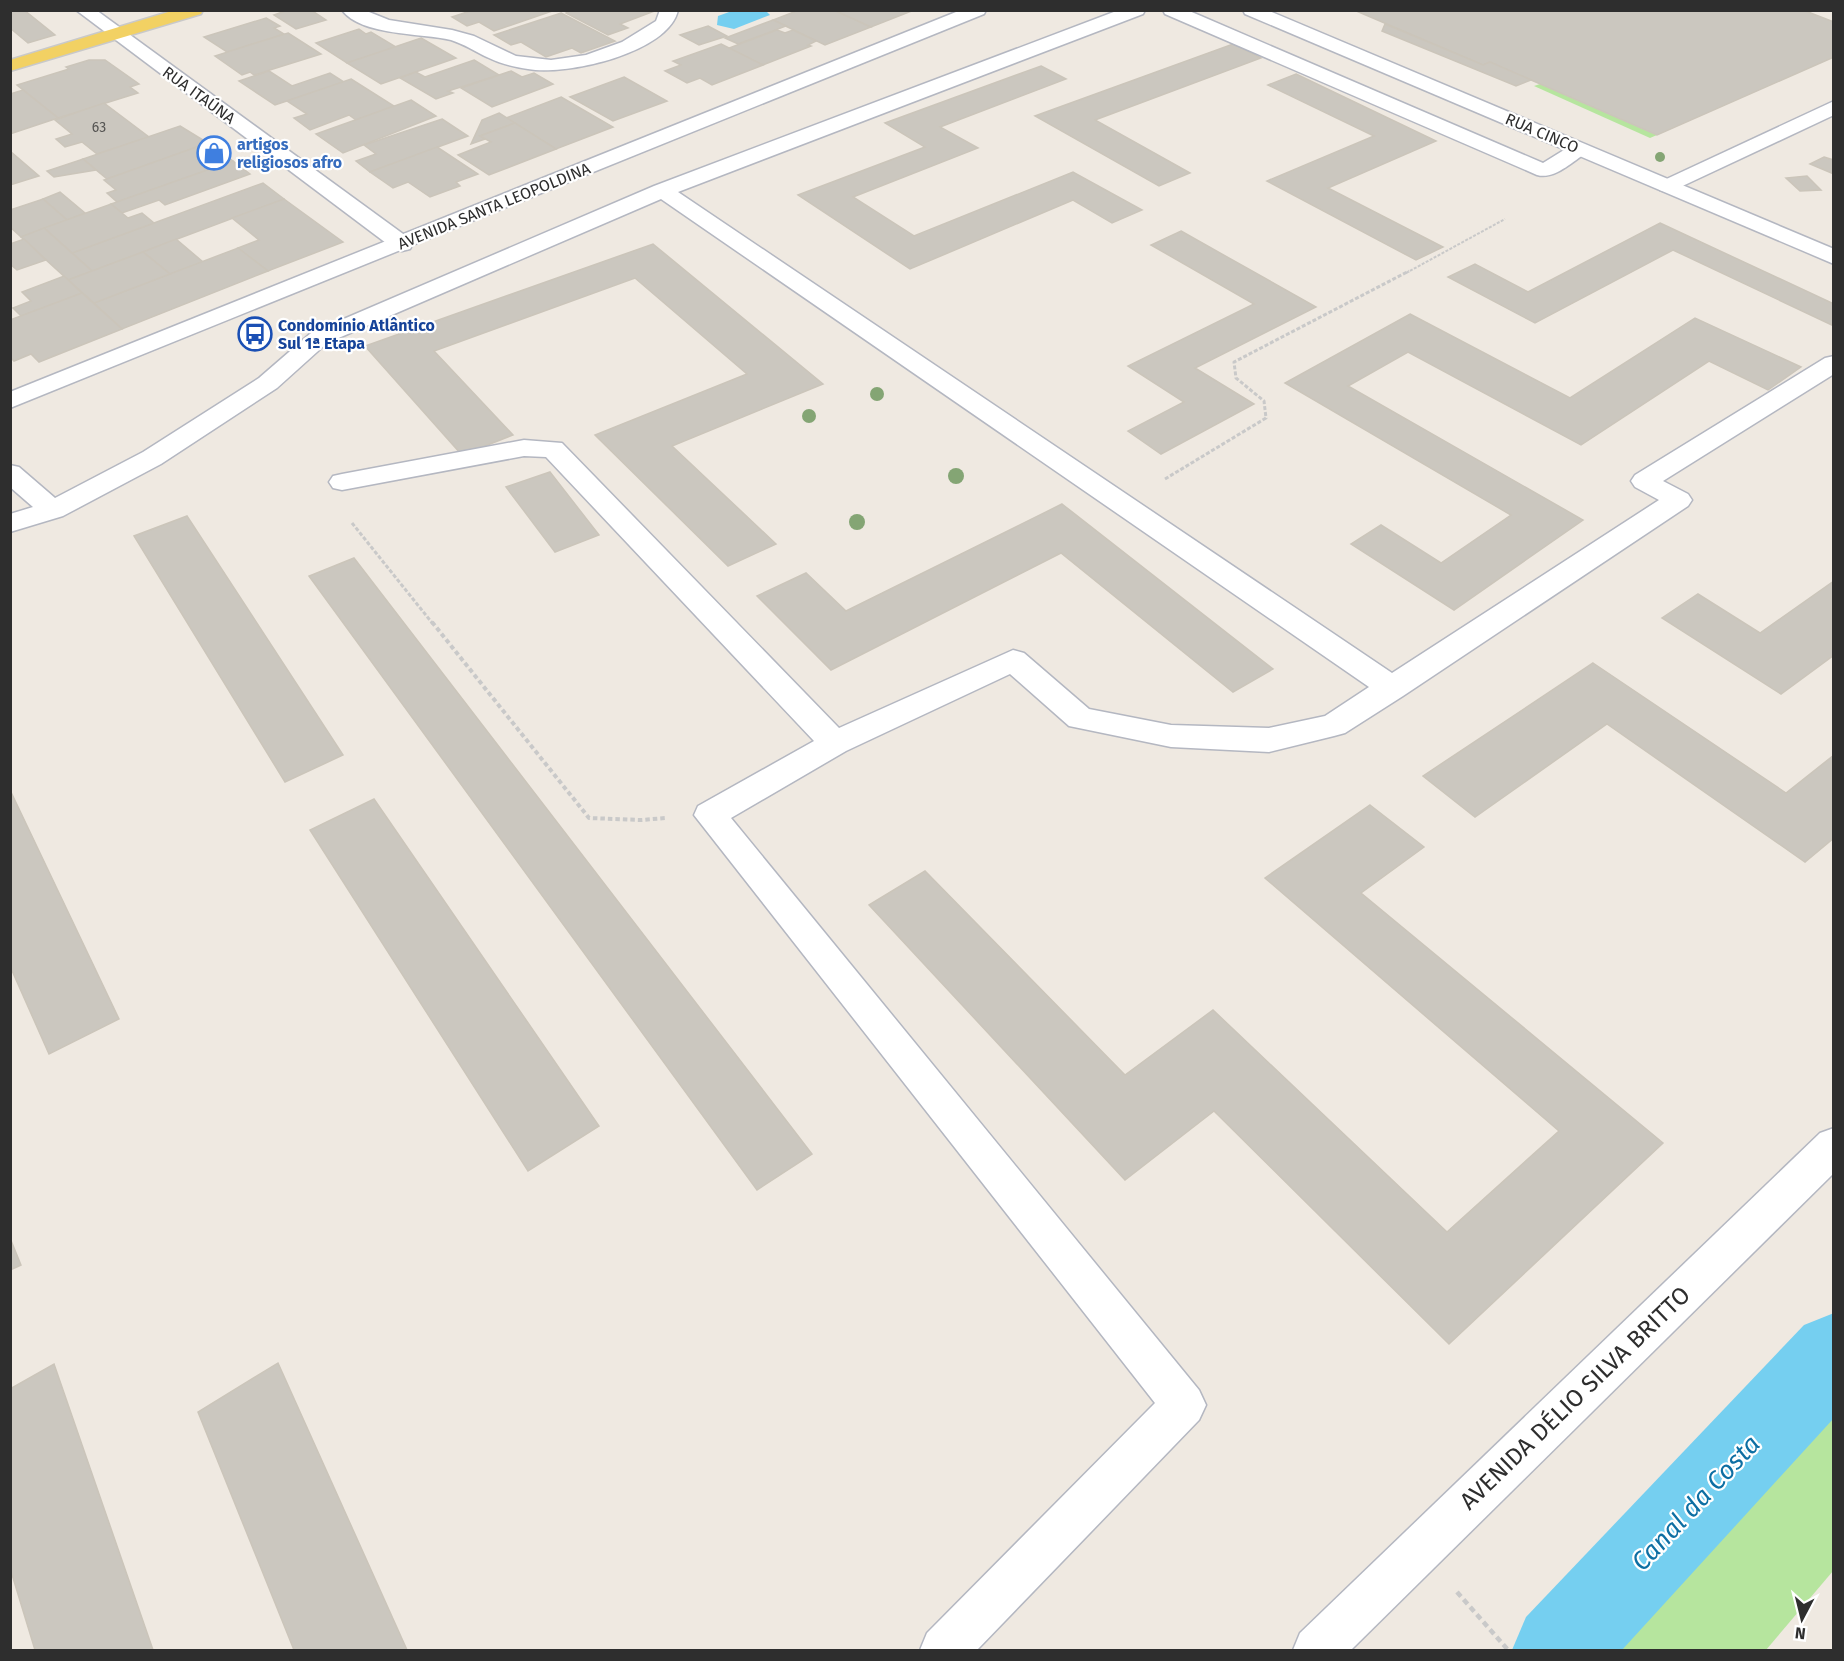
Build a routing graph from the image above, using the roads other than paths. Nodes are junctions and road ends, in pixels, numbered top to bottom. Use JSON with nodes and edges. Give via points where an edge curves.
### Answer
{"nodes":[{"id":1,"x":84,"y":10,"type":"edge"},
{"id":2,"x":195,"y":10,"type":"edge"},
{"id":3,"x":350,"y":10,"type":"edge"},
{"id":4,"x":669,"y":10,"type":"edge"},
{"id":5,"x":978,"y":10,"type":"edge"},
{"id":6,"x":1137,"y":10,"type":"edge"},
{"id":7,"x":1171,"y":10,"type":"edge"},
{"id":8,"x":1251,"y":10,"type":"edge"},
{"id":9,"x":115,"y":34,"type":"junction"},
{"id":10,"x":10,"y":66,"type":"edge"},
{"id":11,"x":1833,"y":107,"type":"edge"},
{"id":12,"x":1579,"y":149,"type":"junction"},
{"id":13,"x":1667,"y":186,"type":"junction"},
{"id":14,"x":661,"y":190,"type":"junction"},
{"id":15,"x":402,"y":244,"type":"junction"},
{"id":16,"x":1833,"y":256,"type":"edge"},
{"id":17,"x":1833,"y":363,"type":"edge"},
{"id":18,"x":10,"y":401,"type":"edge"},
{"id":19,"x":10,"y":474,"type":"edge"},
{"id":20,"x":342,"y":482,"type":"dead end"},
{"id":21,"x":53,"y":510,"type":"junction"},
{"id":22,"x":10,"y":523,"type":"edge"},
{"id":23,"x":1392,"y":688,"type":"junction"},
{"id":24,"x":835,"y":743,"type":"junction"},
{"id":25,"x":1833,"y":1146,"type":"edge"},
{"id":26,"x":944,"y":1650,"type":"edge"},
{"id":27,"x":1317,"y":1650,"type":"edge"}],
"edges":[{"from":1,"to":9,"type":"street","name":"RUA ITAÚNA"},
{"from":2,"to":9,"type":"main road"},
{"from":3,"to":4,"type":"street","via":[[377,24],[462,38],[509,60],[542,65],[579,63],[613,53],[662,25]]},
{"from":5,"to":15,"type":"street","name":"AVENIDA SANTA LEOPOLDINA"},
{"from":6,"to":14,"type":"street"},
{"from":7,"to":12,"type":"street","via":[[1544,171]]},
{"from":8,"to":12,"type":"street","name":"RUA CINCO"},
{"from":9,"to":10,"type":"main road"},
{"from":9,"to":15,"type":"street","name":"RUA ITAÚNA"},
{"from":11,"to":13,"type":"street"},
{"from":12,"to":13,"type":"street","name":"RUA CINCO"},
{"from":13,"to":16,"type":"street","name":"RUA CINCO"},
{"from":14,"to":21,"type":"street","via":[[319,338],[268,383],[152,459]]},
{"from":14,"to":23,"type":"street"},
{"from":15,"to":18,"type":"street","name":"AVENIDA SANTA LEOPOLDINA"},
{"from":17,"to":23,"type":"street","via":[[1644,481],[1679,500]]},
{"from":19,"to":21,"type":"street"},
{"from":20,"to":24,"type":"street","via":[[524,448],[553,449]]},
{"from":21,"to":22,"type":"street"},
{"from":23,"to":24,"type":"street","via":[[1334,725],[1269,740],[1171,736],[1080,718],[1013,660]]},
{"from":24,"to":26,"type":"street","via":[[710,814],[1184,1405]]},
{"from":25,"to":27,"type":"street","name":"AVENIDA DÉLIO SILVA BRITTO"}]}
